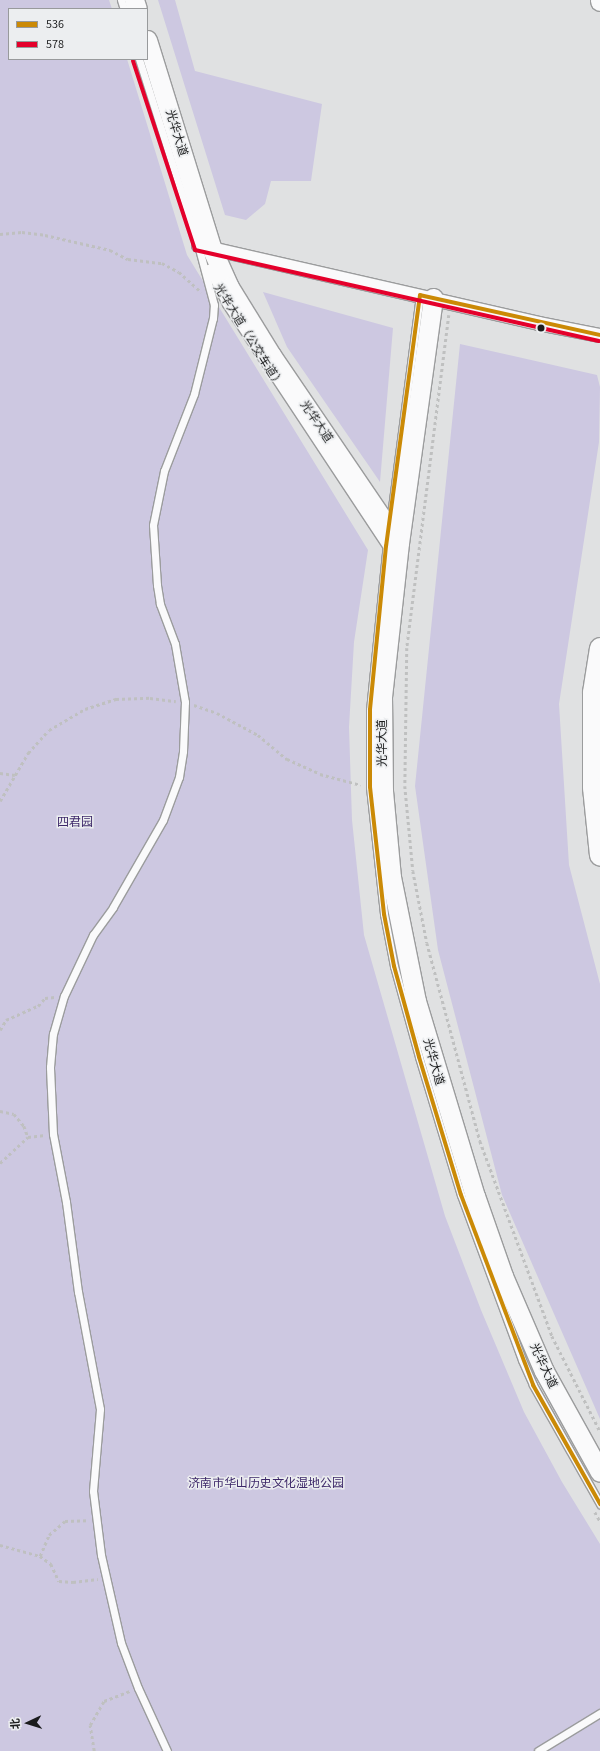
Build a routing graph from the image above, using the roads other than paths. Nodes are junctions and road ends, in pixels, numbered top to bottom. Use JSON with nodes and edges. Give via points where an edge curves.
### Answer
{"nodes":[{"id":1,"x":148,"y":44,"type":"edge"},
{"id":2,"x":139,"y":60,"type":"edge"},
{"id":3,"x":204,"y":246,"type":"junction"},
{"id":4,"x":435,"y":298,"type":"junction"},
{"id":5,"x":600,"y":335,"type":"edge"},
{"id":6,"x":391,"y":539,"type":"junction"},
{"id":7,"x":600,"y":648,"type":"edge"},
{"id":8,"x":600,"y":855,"type":"edge"},
{"id":9,"x":600,"y":1472,"type":"edge"},
{"id":10,"x":600,"y":1504,"type":"edge"},
{"id":11,"x":600,"y":1713,"type":"edge"},
{"id":12,"x":167,"y":1751,"type":"edge"},
{"id":13,"x":538,"y":1751,"type":"edge"}],
"edges":[{"from":1,"to":3,"type":"main road","name":"光华大道"},
{"from":2,"to":3,"type":"lane"},
{"from":3,"to":4,"type":"street"},
{"from":3,"to":6,"type":"main road","name":"光华大道","via":[[271,355]]},
{"from":3,"to":12,"type":"lane","via":[[214,305],[213,318],[194,394],[164,471],[153,525],[153,559],[159,598],[175,644],[185,702],[183,751],[176,790],[163,820],[113,907],[93,935],[64,996],[53,1034],[50,1067],[53,1134],[100,1409],[93,1491],[105,1578],[120,1643]]},
{"from":4,"to":5,"type":"street"},
{"from":4,"to":6,"type":"main road"},
{"from":6,"to":9,"type":"main road","name":"光华大道","via":[[382,696],[383,791],[391,877],[416,1001],[452,1125],[503,1276],[544,1371]]},
{"from":6,"to":10,"type":"lane","via":[[370,710],[370,787],[384,914],[394,966],[461,1195],[522,1360],[536,1392]]},
{"from":7,"to":8,"type":"main road","via":[[593,692],[593,774]]},
{"from":11,"to":13,"type":"lane"}]}
